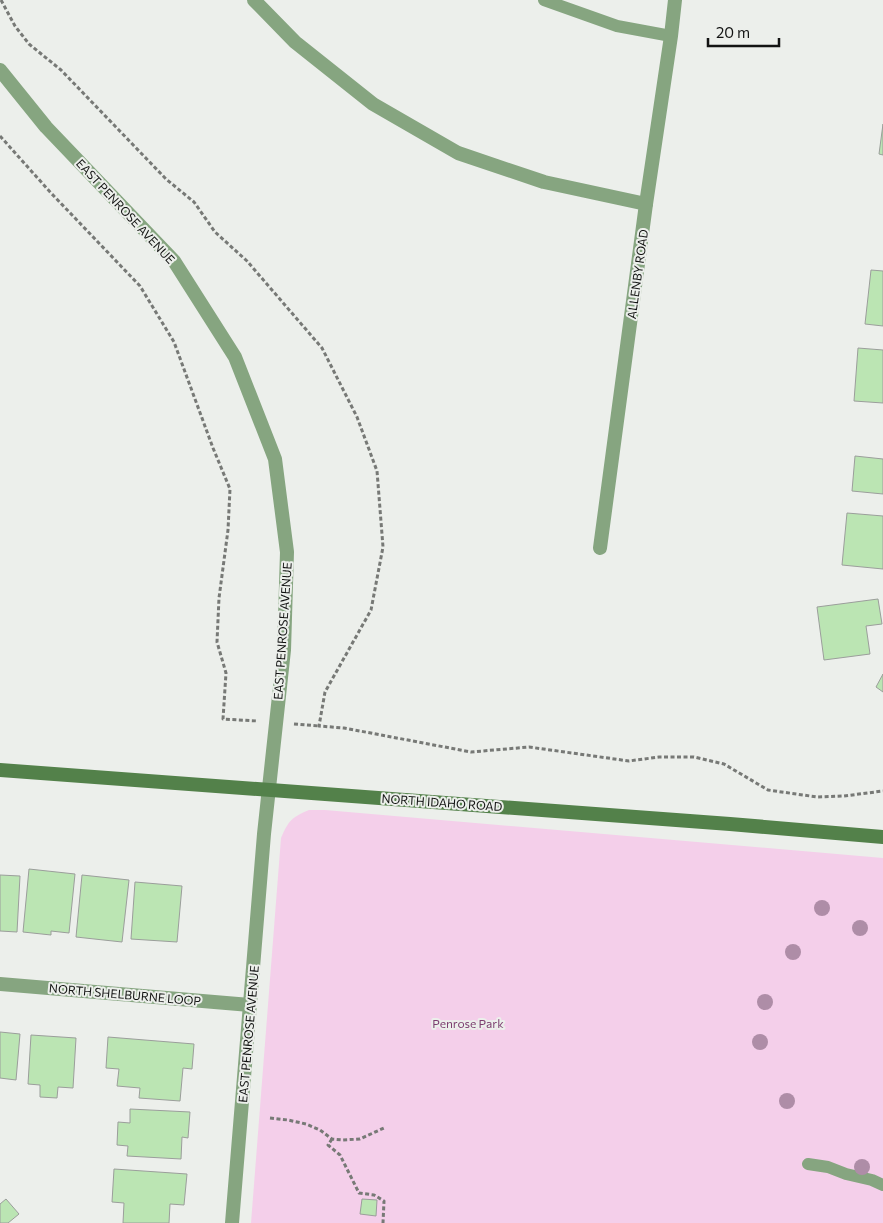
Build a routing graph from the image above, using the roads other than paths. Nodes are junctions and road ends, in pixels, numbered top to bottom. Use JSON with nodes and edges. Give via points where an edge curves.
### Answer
{"nodes":[{"id":1,"x":254,"y":0,"type":"edge"},
{"id":2,"x":544,"y":0,"type":"edge"},
{"id":3,"x":675,"y":0,"type":"edge"},
{"id":4,"x":672,"y":36,"type":"junction"},
{"id":5,"x":0,"y":70,"type":"edge"},
{"id":6,"x":646,"y":204,"type":"junction"},
{"id":7,"x":600,"y":548,"type":"dead end"},
{"id":8,"x":0,"y":770,"type":"edge"},
{"id":9,"x":270,"y":790,"type":"junction"},
{"id":10,"x":883,"y":837,"type":"edge"},
{"id":11,"x":0,"y":984,"type":"edge"},
{"id":12,"x":250,"y":1006,"type":"junction"},
{"id":13,"x":808,"y":1164,"type":"dead end"},
{"id":14,"x":883,"y":1173,"type":"edge"},
{"id":15,"x":877,"y":1182,"type":"edge"},
{"id":16,"x":232,"y":1223,"type":"edge"}],
"edges":[{"from":1,"to":6,"type":"street","via":[[295,42],[373,104],[458,153],[544,182]]},
{"from":2,"to":4,"type":"lane","via":[[618,26]]},
{"from":3,"to":4,"type":"street","name":"ALLENBY ROAD"},
{"from":4,"to":6,"type":"street","name":"ALLENBY ROAD"},
{"from":5,"to":9,"type":"street","name":"EAST PENROSE AVENUE","via":[[46,128],[174,261],[234,357],[275,459],[287,552],[284,650]]},
{"from":6,"to":7,"type":"street","name":"ALLENBY ROAD"},
{"from":8,"to":9,"type":"main road","name":"NORTH IDAHO ROAD"},
{"from":9,"to":10,"type":"main road","name":"NORTH IDAHO ROAD"},
{"from":9,"to":12,"type":"street","name":"EAST PENROSE AVENUE"},
{"from":11,"to":12,"type":"street","name":"NORTH SHELBURNE LOOP"},
{"from":12,"to":16,"type":"street","name":"EAST PENROSE AVENUE"},
{"from":13,"to":15,"type":"lane"},
{"from":14,"to":15,"type":"lane"}]}
